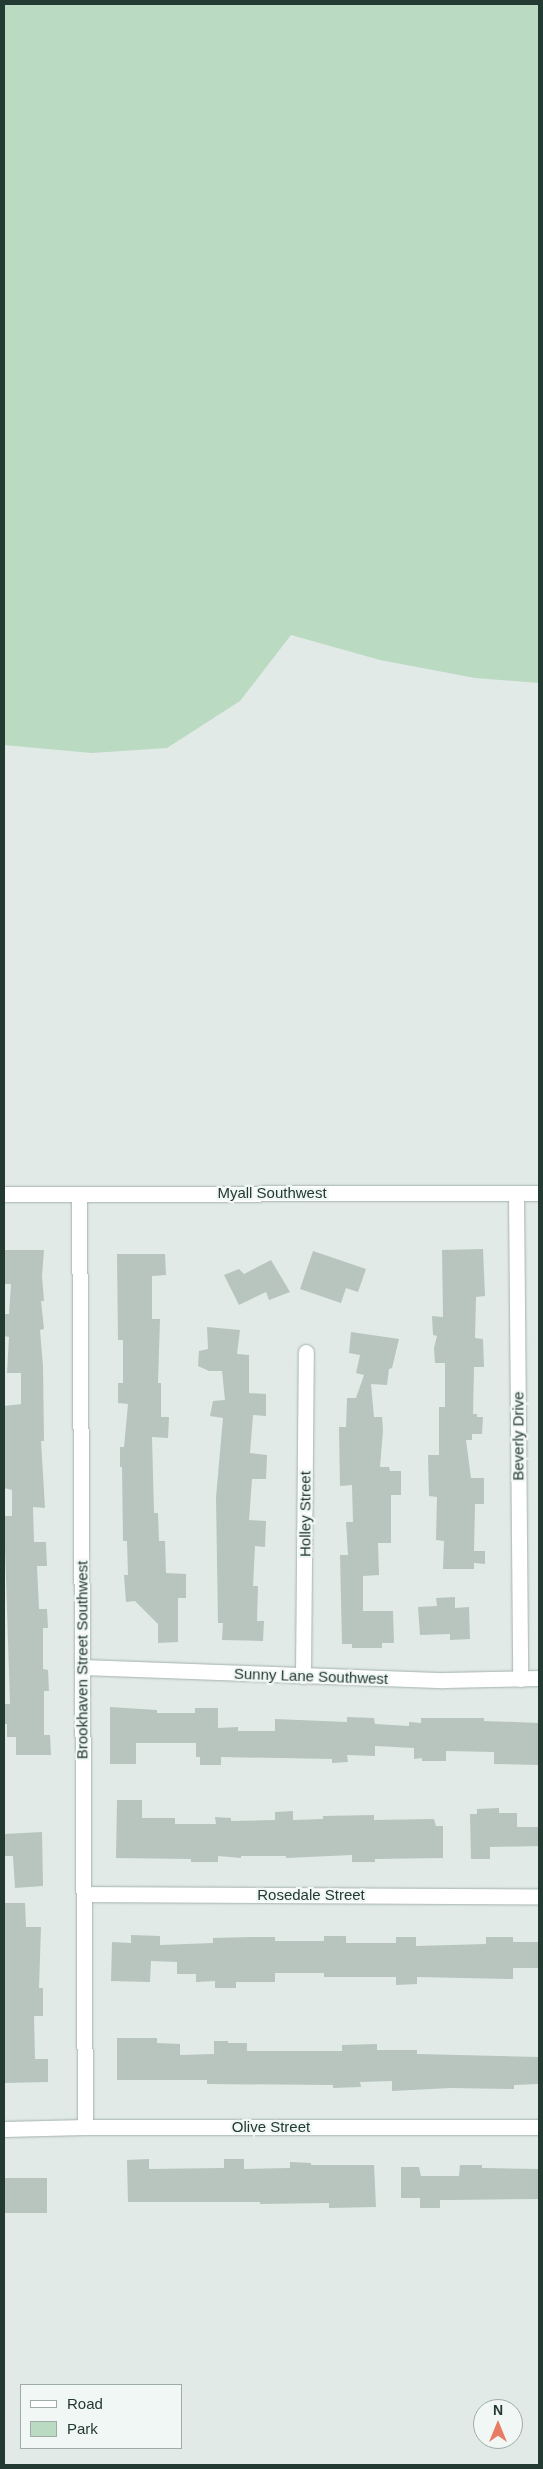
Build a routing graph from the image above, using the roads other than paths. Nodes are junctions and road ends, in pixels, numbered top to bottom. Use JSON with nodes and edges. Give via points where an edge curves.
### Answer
{"nodes":[{"id":1,"x":516,"y":1193,"type":"junction"},
{"id":2,"x":539,"y":1193,"type":"edge"},
{"id":3,"x":4,"y":1194,"type":"edge"},
{"id":4,"x":79,"y":1194,"type":"junction"},
{"id":5,"x":306,"y":1352,"type":"dead end"},
{"id":6,"x":82,"y":1667,"type":"junction"},
{"id":7,"x":304,"y":1676,"type":"junction"},
{"id":8,"x":539,"y":1678,"type":"edge"},
{"id":9,"x":520,"y":1679,"type":"junction"},
{"id":10,"x":84,"y":1894,"type":"junction"},
{"id":11,"x":539,"y":1896,"type":"edge"},
{"id":12,"x":85,"y":2126,"type":"junction"},
{"id":13,"x":539,"y":2126,"type":"edge"},
{"id":14,"x":4,"y":2129,"type":"edge"}],
"edges":[{"from":1,"to":2,"type":"street","name":"Myall Southwest"},
{"from":1,"to":4,"type":"street","name":"Myall Southwest"},
{"from":1,"to":9,"type":"street","name":"Beverly Drive"},
{"from":3,"to":4,"type":"street","name":"Myall Southwest"},
{"from":4,"to":6,"type":"street","name":"Brookhaven Street Southwest"},
{"from":5,"to":7,"type":"street","name":"Holley Street"},
{"from":6,"to":7,"type":"street","name":"Sunny Lane Southwest"},
{"from":6,"to":10,"type":"street","name":"Brookhaven Street Southwest"},
{"from":7,"to":9,"type":"street","name":"Sunny Lane Southwest"},
{"from":8,"to":9,"type":"street","name":"Sunny Lane Southwest"},
{"from":10,"to":11,"type":"street","name":"Rosedale Street"},
{"from":10,"to":12,"type":"street","name":"Brookhaven Street Southwest"},
{"from":12,"to":13,"type":"street","name":"Olive Street"},
{"from":12,"to":14,"type":"street","name":"Olive Street"}]}
